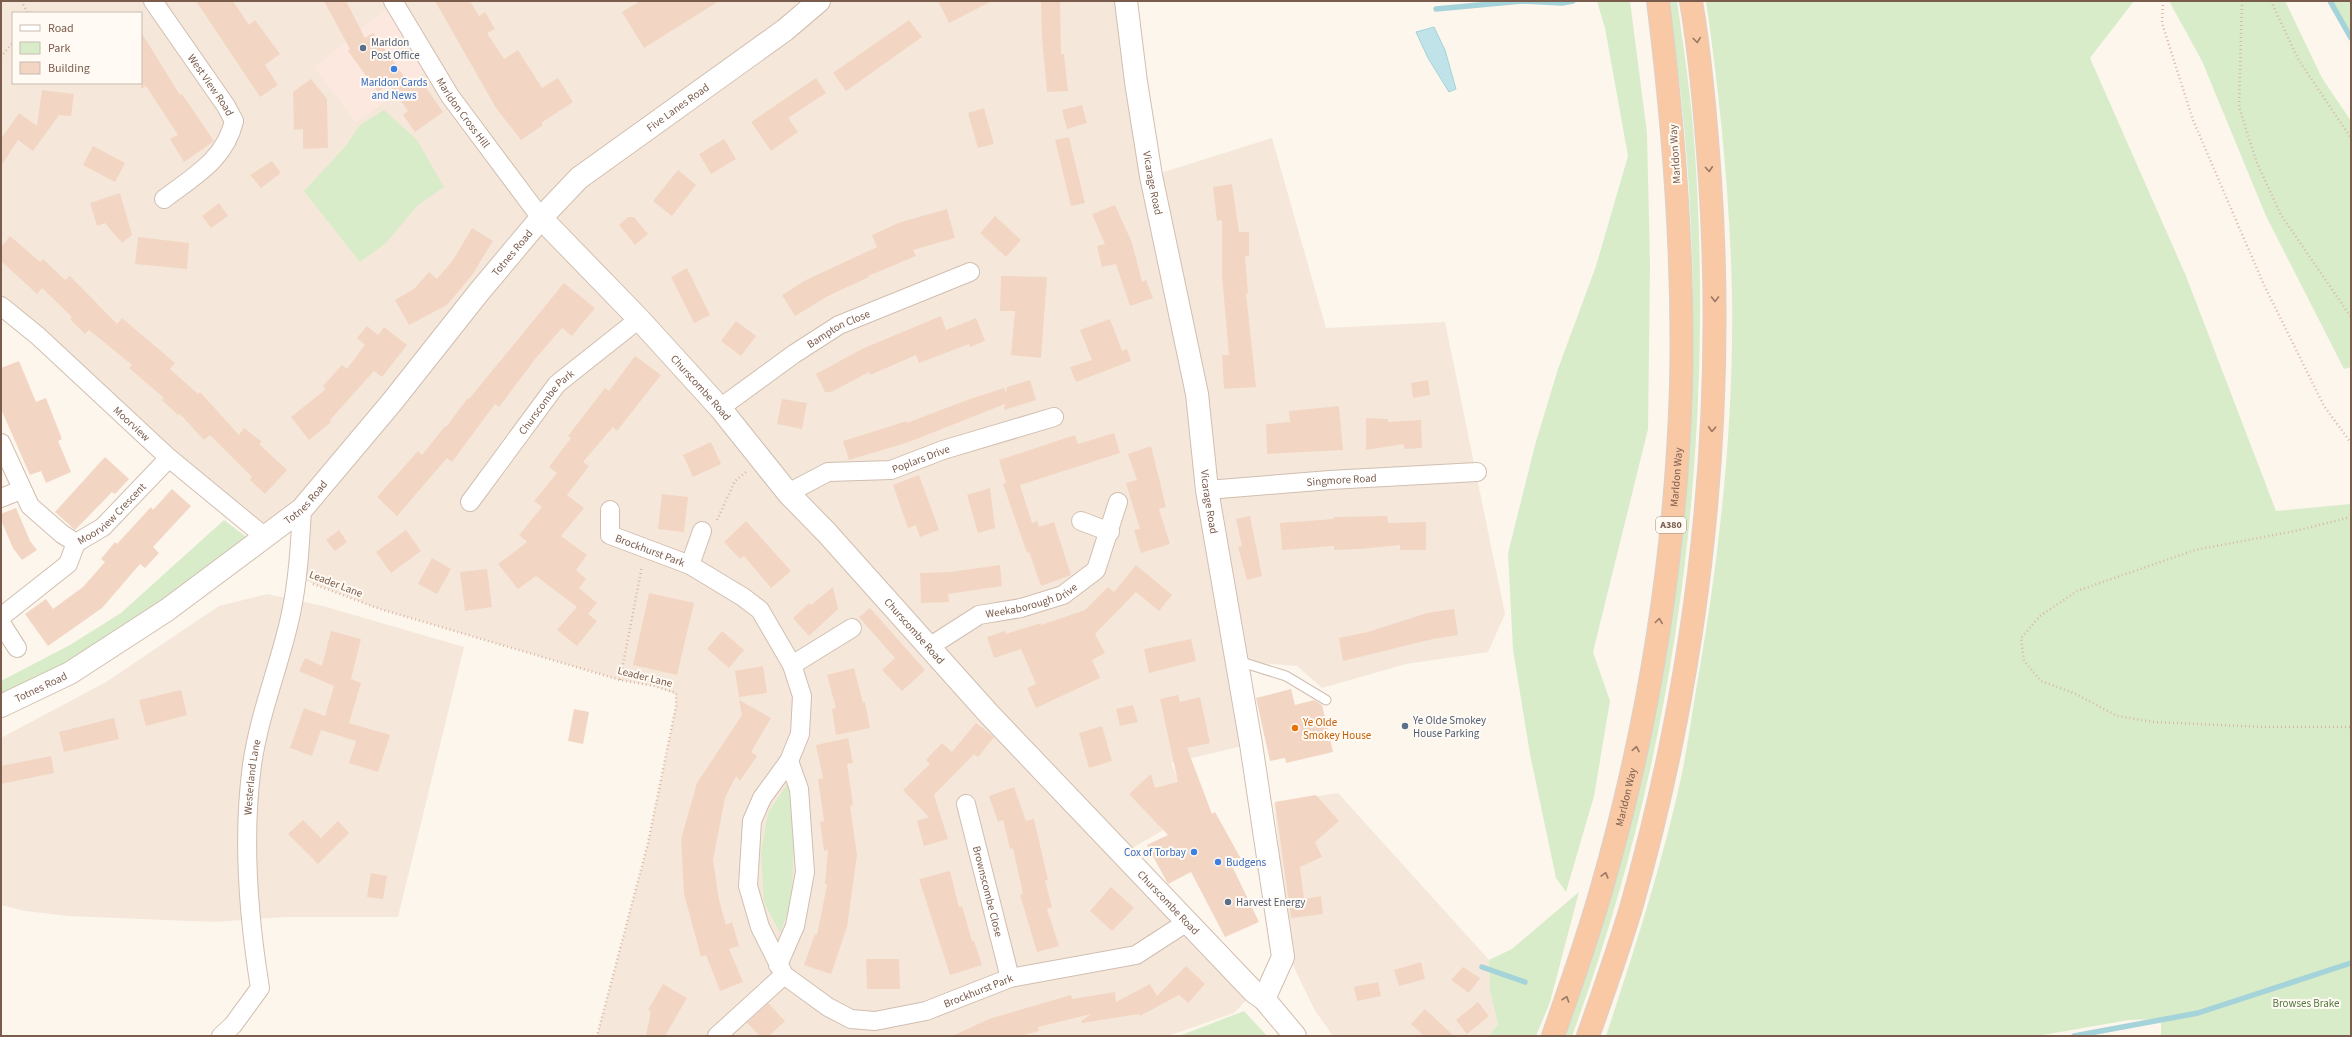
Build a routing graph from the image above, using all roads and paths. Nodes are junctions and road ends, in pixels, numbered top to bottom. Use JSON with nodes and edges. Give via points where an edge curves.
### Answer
{"nodes":[{"id":1,"x":21,"y":1,"type":"edge"},
{"id":2,"x":153,"y":1,"type":"edge"},
{"id":3,"x":393,"y":1,"type":"edge"},
{"id":4,"x":819,"y":1,"type":"edge"},
{"id":5,"x":1126,"y":1,"type":"edge"},
{"id":6,"x":1658,"y":1,"type":"edge"},
{"id":7,"x":1692,"y":1,"type":"edge"},
{"id":8,"x":2163,"y":1,"type":"edge"},
{"id":9,"x":2242,"y":1,"type":"edge"},
{"id":10,"x":2271,"y":1,"type":"edge"},
{"id":11,"x":27,"y":12,"type":"edge"},
{"id":12,"x":12,"y":43,"type":"edge"},
{"id":13,"x":1,"y":57,"type":"edge"},
{"id":14,"x":2351,"y":138,"type":"edge"},
{"id":15,"x":164,"y":199,"type":"dead end"},
{"id":16,"x":540,"y":218,"type":"junction"},
{"id":17,"x":970,"y":272,"type":"dead end"},
{"id":18,"x":1,"y":306,"type":"edge"},
{"id":19,"x":2351,"y":317,"type":"edge"},
{"id":20,"x":639,"y":319,"type":"junction"},
{"id":21,"x":720,"y":408,"type":"junction"},
{"id":22,"x":1054,"y":417,"type":"dead end"},
{"id":23,"x":1,"y":443,"type":"edge"},
{"id":24,"x":2351,"y":443,"type":"edge"},
{"id":25,"x":169,"y":458,"type":"junction"},
{"id":26,"x":760,"y":461,"type":"junction"},
{"id":27,"x":1476,"y":472,"type":"dead end"},
{"id":28,"x":21,"y":490,"type":"junction"},
{"id":29,"x":1207,"y":490,"type":"junction"},
{"id":30,"x":788,"y":493,"type":"junction"},
{"id":31,"x":1,"y":498,"type":"edge"},
{"id":32,"x":470,"y":502,"type":"dead end"},
{"id":33,"x":1118,"y":502,"type":"dead end"},
{"id":34,"x":302,"y":510,"type":"junction"},
{"id":35,"x":610,"y":510,"type":"dead end"},
{"id":36,"x":2351,"y":517,"type":"edge"},
{"id":37,"x":1081,"y":521,"type":"dead end"},
{"id":38,"x":702,"y":531,"type":"joint"},
{"id":39,"x":1110,"y":532,"type":"junction"},
{"id":40,"x":265,"y":537,"type":"junction"},
{"id":41,"x":76,"y":543,"type":"junction"},
{"id":42,"x":646,"y":547,"type":"junction"},
{"id":43,"x":690,"y":565,"type":"junction"},
{"id":44,"x":298,"y":578,"type":"junction"},
{"id":45,"x":1,"y":617,"type":"edge"},
{"id":46,"x":1,"y":623,"type":"edge"},
{"id":47,"x":852,"y":628,"type":"dead end"},
{"id":48,"x":929,"y":647,"type":"junction"},
{"id":49,"x":17,"y":648,"type":"dead end"},
{"id":50,"x":1237,"y":661,"type":"junction"},
{"id":51,"x":792,"y":665,"type":"junction"},
{"id":52,"x":620,"y":680,"type":"junction"},
{"id":53,"x":1326,"y":700,"type":"dead end"},
{"id":54,"x":1,"y":706,"type":"edge"},
{"id":55,"x":2351,"y":727,"type":"edge"},
{"id":56,"x":789,"y":761,"type":"junction"},
{"id":57,"x":966,"y":804,"type":"dead end"},
{"id":58,"x":1187,"y":922,"type":"junction"},
{"id":59,"x":781,"y":970,"type":"junction"},
{"id":60,"x":1010,"y":978,"type":"junction"},
{"id":61,"x":1264,"y":999,"type":"junction"},
{"id":62,"x":221,"y":1036,"type":"edge"},
{"id":63,"x":597,"y":1036,"type":"edge"},
{"id":64,"x":717,"y":1036,"type":"edge"},
{"id":65,"x":1295,"y":1036,"type":"edge"},
{"id":66,"x":1553,"y":1036,"type":"edge"},
{"id":67,"x":1588,"y":1036,"type":"edge"}],
"edges":[{"from":1,"to":11,"type":"path"},
{"from":2,"to":15,"type":"street","name":"West View Road","via":[[234,121],[230,135],[216,159]]},
{"from":3,"to":16,"type":"street","name":"Marldon Cross Hill","via":[[450,96]]},
{"from":4,"to":16,"type":"street","name":"Five Lanes Road","via":[[785,30],[579,178]]},
{"from":5,"to":29,"type":"street","name":"Vicarage Road","via":[[1151,176],[1198,394]]},
{"from":66,"to":6,"type":"highway","name":"Marldon Way","number":"A380","one_way":true,"via":[[1587,936],[1618,827],[1644,708],[1666,570],[1677,465],[1682,326],[1676,164]]},
{"from":7,"to":67,"type":"highway","one_way":true,"via":[[1708,140],[1715,288],[1712,432],[1701,559],[1689,643],[1665,772],[1633,901]]},
{"from":8,"to":24,"type":"path","via":[[2162,23],[2193,120],[2264,285],[2324,406]]},
{"from":9,"to":19,"type":"path","via":[[2239,107],[2257,163],[2281,215]]},
{"from":10,"to":14,"type":"path","via":[[2298,59]]},
{"from":12,"to":13,"type":"path"},
{"from":16,"to":20,"type":"street","name":"Churscombe Road"},
{"from":16,"to":34,"type":"street","name":"Totnes Road"},
{"from":17,"to":21,"type":"street","name":"Bampton Close","via":[[840,325],[794,354]]},
{"from":18,"to":25,"type":"street","name":"Moorview","via":[[38,336]]},
{"from":20,"to":21,"type":"street","name":"Churscombe Road"},
{"from":20,"to":32,"type":"street","name":"Churscombe Park","via":[[558,384]]},
{"from":21,"to":26,"type":"street","name":"Churscombe Road"},
{"from":22,"to":30,"type":"street","name":"Poplars Drive","via":[[943,450],[891,470],[828,472]]},
{"from":23,"to":28,"type":"street","name":"Moorview Crescent"},
{"from":25,"to":40,"type":"street","name":"Moorview"},
{"from":25,"to":41,"type":"street","name":"Moorview Crescent","via":[[103,527]]},
{"from":26,"to":30,"type":"street","name":"Churscombe Road"},
{"from":26,"to":38,"type":"path","via":[[735,481],[711,532]]},
{"from":27,"to":29,"type":"street","name":"Singmore Road"},
{"from":28,"to":31,"type":"street"},
{"from":28,"to":41,"type":"street","name":"Moorview Crescent","via":[[30,506]]},
{"from":29,"to":50,"type":"street","name":"Vicarage Road"},
{"from":30,"to":48,"type":"street","name":"Churscombe Road"},
{"from":33,"to":39,"type":"street","name":"Weekaborough Drive"},
{"from":34,"to":40,"type":"street","name":"Totnes Road"},
{"from":34,"to":44,"type":"street","name":"Westerland Lane"},
{"from":35,"to":42,"type":"street","name":"Brockhurst Park","via":[[610,535]]},
{"from":36,"to":55,"type":"path","via":[[2295,531],[2196,550],[2077,591],[2040,616],[2021,638],[2024,661],[2041,681],[2074,693],[2116,716],[2154,722],[2263,727]]},
{"from":37,"to":39,"type":"street"},
{"from":38,"to":43,"type":"street","name":"Brockhurst Park"},
{"from":39,"to":48,"type":"street","name":"Weekaborough Drive","via":[[1096,570],[1063,595],[1021,608],[979,615]]},
{"from":40,"to":54,"type":"street","name":"Totnes Road","via":[[167,610],[70,674]]},
{"from":41,"to":45,"type":"street","via":[[68,564]]},
{"from":42,"to":43,"type":"street","name":"Brockhurst Park"},
{"from":42,"to":52,"type":"path"},
{"from":43,"to":51,"type":"street","name":"Brockhurst Park","via":[[760,610]]},
{"from":44,"to":52,"type":"path","name":"Leader Lane","via":[[380,609]]},
{"from":44,"to":62,"type":"street","name":"Westerland Lane","via":[[252,764],[247,844],[250,925],[260,988],[233,1025]]},
{"from":46,"to":49,"type":"street"},
{"from":47,"to":51,"type":"street"},
{"from":48,"to":58,"type":"street","name":"Churscombe Road","via":[[1002,728]]},
{"from":50,"to":53,"type":"lane","via":[[1286,676]]},
{"from":50,"to":61,"type":"street","name":"Vicarage Road","via":[[1261,790],[1283,956]]},
{"from":51,"to":56,"type":"street","name":"Brockhurst Park","via":[[802,696],[800,734]]},
{"from":52,"to":63,"type":"path","name":"Leader Lane","via":[[654,686],[676,694],[676,706],[648,843]]},
{"from":56,"to":59,"type":"street","via":[[799,789],[805,872],[795,926]]},
{"from":56,"to":59,"type":"street","name":"Brockhurst Park","via":[[762,798],[752,821],[748,886],[760,928]]},
{"from":57,"to":60,"type":"street","name":"Brownscombe Close"},
{"from":58,"to":60,"type":"street","name":"Brockhurst Park","via":[[1136,955]]},
{"from":58,"to":61,"type":"street","name":"Churscombe Road","via":[[1254,992]]},
{"from":59,"to":60,"type":"street","name":"Brockhurst Park","via":[[828,1007],[852,1019],[875,1021],[926,1011]]},
{"from":59,"to":64,"type":"street"},
{"from":61,"to":65,"type":"street","name":"Churscombe Road"}]}
